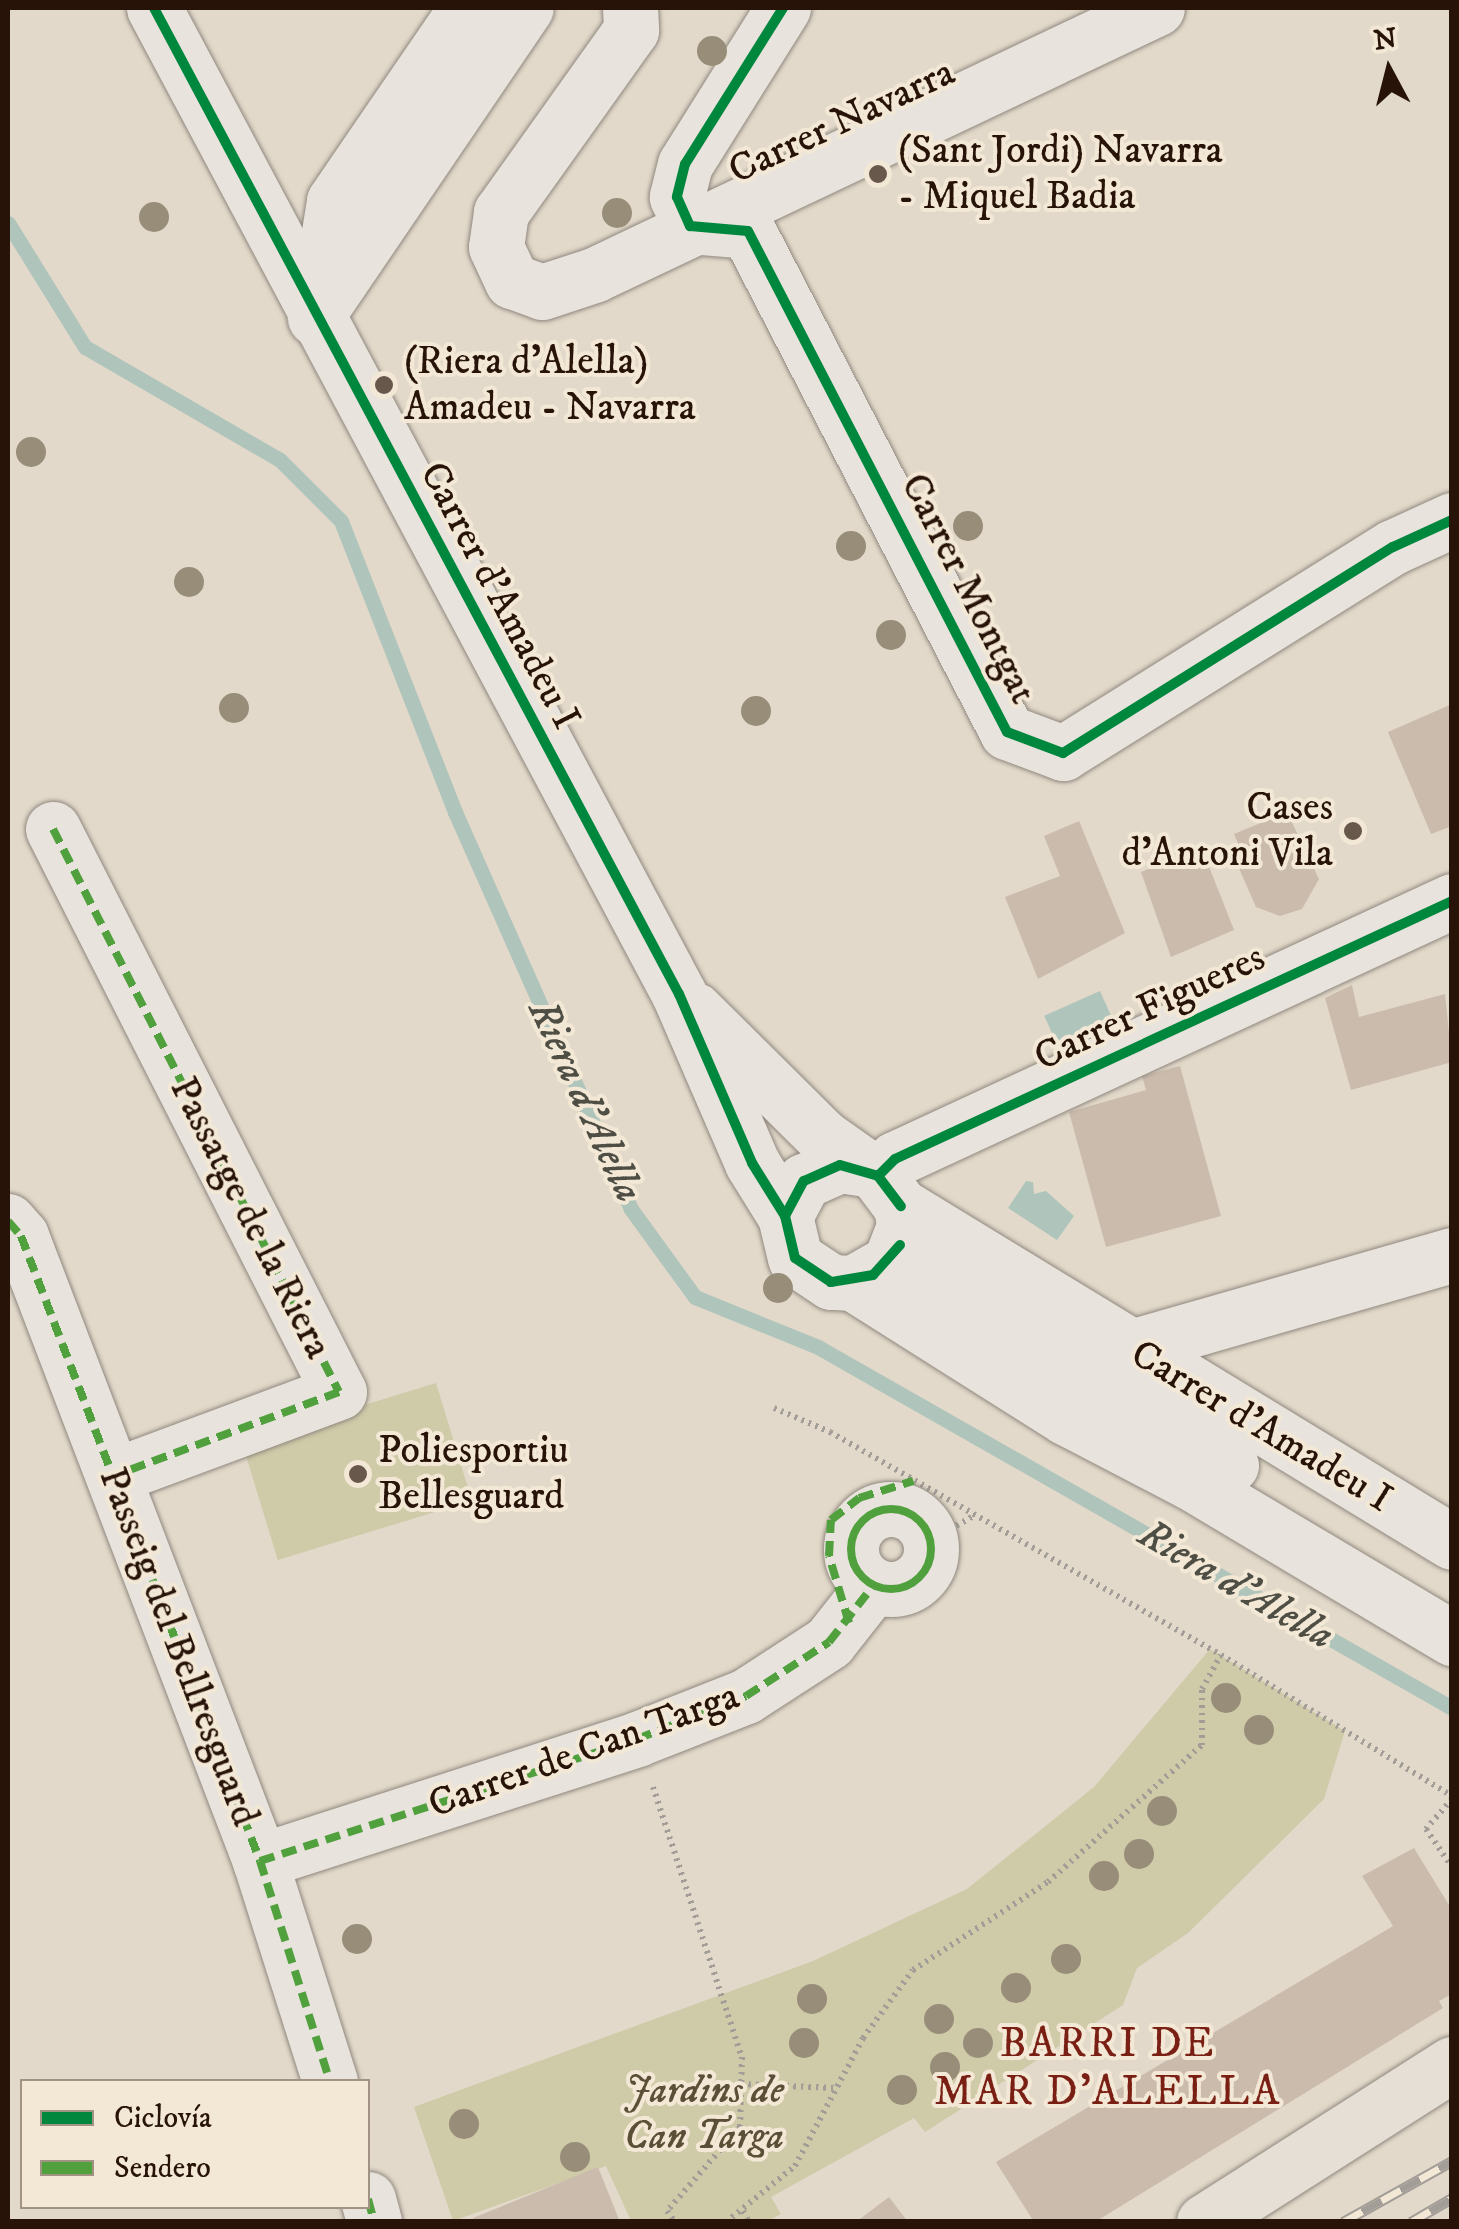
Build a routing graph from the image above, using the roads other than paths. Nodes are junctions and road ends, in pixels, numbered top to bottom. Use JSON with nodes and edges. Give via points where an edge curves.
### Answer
{"nodes":[{"id":1,"x":154,"y":8,"type":"edge"},
{"id":2,"x":466,"y":8,"type":"edge"},
{"id":3,"x":526,"y":8,"type":"edge"},
{"id":4,"x":630,"y":8,"type":"edge"},
{"id":5,"x":783,"y":8,"type":"edge"},
{"id":6,"x":1157,"y":8,"type":"edge"},
{"id":7,"x":725,"y":221,"type":"junction"},
{"id":8,"x":315,"y":318,"type":"junction"},
{"id":9,"x":1452,"y":520,"type":"edge"},
{"id":10,"x":53,"y":829,"type":"dead end"},
{"id":11,"x":1452,"y":901,"type":"edge"},
{"id":12,"x":679,"y":994,"type":"junction"},
{"id":13,"x":785,"y":1216,"type":"junction"},
{"id":14,"x":8,"y":1220,"type":"edge"},
{"id":15,"x":880,"y":1223,"type":"junction"},
{"id":16,"x":1452,"y":1255,"type":"edge"},
{"id":17,"x":1131,"y":1347,"type":"junction"},
{"id":18,"x":112,"y":1476,"type":"junction"},
{"id":19,"x":951,"y":1529,"type":"road end"},
{"id":20,"x":1452,"y":1542,"type":"edge"},
{"id":21,"x":1452,"y":1595,"type":"edge"},
{"id":22,"x":1452,"y":1638,"type":"edge"},
{"id":23,"x":260,"y":1861,"type":"junction"},
{"id":24,"x":1452,"y":2064,"type":"edge"},
{"id":25,"x":329,"y":2079,"type":"edge"},
{"id":26,"x":1204,"y":2222,"type":"edge"}],
"edges":[{"from":1,"to":8,"type":"street","name":"Carrer d'Amadeu I"},
{"from":2,"to":8,"type":"street","via":[[334,201]]},
{"from":3,"to":8,"type":"street"},
{"from":4,"to":7,"type":"street","name":"Carrer Navarra","via":[[630,30],[501,212],[496,247],[512,280],[542,292]]},
{"from":5,"to":7,"type":"street","via":[[685,164],[676,197]]},
{"from":6,"to":7,"type":"street","name":"Carrer Navarra"},
{"from":7,"to":9,"type":"street","name":"Carrer Montgat","via":[[1007,732],[1063,752],[1393,547]]},
{"from":8,"to":12,"type":"street","name":"Carrer d'Amadeu I"},
{"from":10,"to":18,"type":"street","name":"Passatge de la Riera","via":[[338,1392]]},
{"from":11,"to":15,"type":"street","name":"Carrer Figueres","via":[[895,1159]]},
{"from":12,"to":13,"type":"street","name":"Carrer d'Amadeu I","via":[[752,1162]]},
{"from":12,"to":15,"type":"street","name":"Carrer d'Amadeu I"},
{"from":13,"to":15,"type":"street","via":[[804,1181],[840,1165]]},
{"from":13,"to":15,"type":"street","name":"Carrer d'Amadeu I","via":[[786,1238],[803,1266],[831,1282]]},
{"from":14,"to":18,"type":"street","name":"Passeig del Bellresguard","via":[[21,1236]]},
{"from":15,"to":17,"type":"street","name":"Carrer d'Amadeu I","via":[[958,1274],[1071,1312]]},
{"from":15,"to":21,"type":"street"},
{"from":15,"to":22,"type":"street","via":[[1065,1417],[1190,1482]]},
{"from":16,"to":17,"type":"street"},
{"from":17,"to":20,"type":"street","name":"Carrer d'Amadeu I"},
{"from":18,"to":23,"type":"street","name":"Passeig del Bellresguard"},
{"from":19,"to":23,"type":"street","name":"Carrer de Can Targa","via":[[904,1510],[866,1518],[850,1554],[873,1586],[849,1623],[746,1696],[637,1739]]},
{"from":23,"to":25,"type":"street","name":"Passeig del Bellresguard"},
{"from":24,"to":26,"type":"main road"}]}
